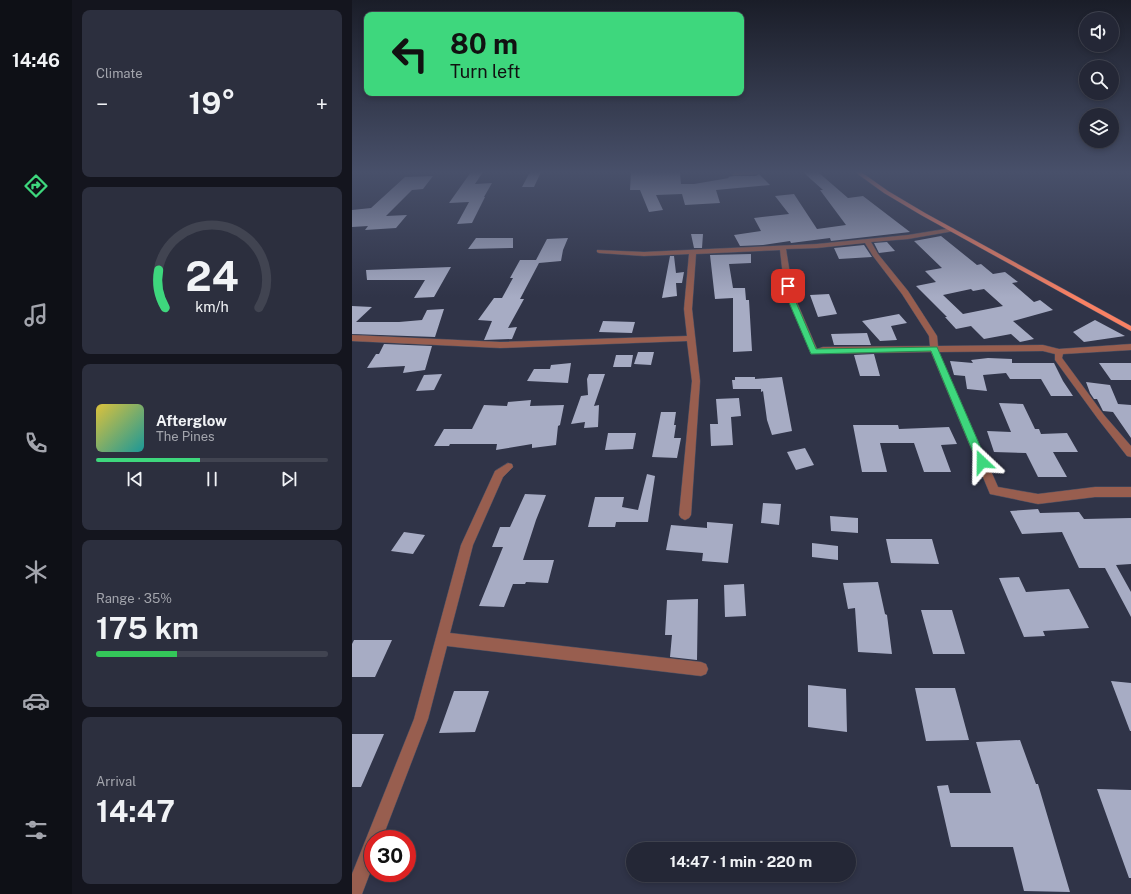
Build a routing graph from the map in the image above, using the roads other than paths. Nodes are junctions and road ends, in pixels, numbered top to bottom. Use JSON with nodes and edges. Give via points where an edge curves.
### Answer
{"nodes":[{"id":1,"x":924,"y":214,"type":"edge"},
{"id":2,"x":952,"y":230,"type":"junction"},
{"id":3,"x":867,"y":241,"type":"junction"},
{"id":4,"x":783,"y":248,"type":"junction"},
{"id":5,"x":599,"y":251,"type":"dead end"},
{"id":6,"x":693,"y":251,"type":"junction"},
{"id":7,"x":1131,"y":329,"type":"edge"},
{"id":8,"x":352,"y":338,"type":"edge"},
{"id":9,"x":691,"y":338,"type":"junction"},
{"id":10,"x":1131,"y":347,"type":"edge"},
{"id":11,"x":934,"y":349,"type":"junction"},
{"id":12,"x":1059,"y":352,"type":"junction"},
{"id":13,"x":1131,"y":453,"type":"edge"},
{"id":14,"x":508,"y":467,"type":"dead end"},
{"id":15,"x":1131,"y":492,"type":"edge"},
{"id":16,"x":685,"y":516,"type":"dead end"},
{"id":17,"x":442,"y":639,"type":"junction"},
{"id":18,"x":701,"y":669,"type":"dead end"},
{"id":19,"x":378,"y":830,"type":"edge"},
{"id":20,"x":364,"y":865,"type":"edge"},
{"id":21,"x":353,"y":894,"type":"edge"}],
"edges":[{"from":1,"to":2,"type":"main road"},
{"from":2,"to":3,"type":"street"},
{"from":2,"to":7,"type":"main road"},
{"from":3,"to":4,"type":"street"},
{"from":3,"to":11,"type":"street","via":[[933,336]]},
{"from":4,"to":6,"type":"street"},
{"from":4,"to":11,"type":"street","via":[[789,293],[814,352]]},
{"from":5,"to":6,"type":"street","via":[[638,254]]},
{"from":6,"to":9,"type":"street","via":[[688,309]]},
{"from":8,"to":9,"type":"street","via":[[500,344]]},
{"from":9,"to":16,"type":"street","via":[[696,381]]},
{"from":10,"to":12,"type":"street"},
{"from":11,"to":12,"type":"street","via":[[1043,348]]},
{"from":11,"to":15,"type":"street","via":[[994,491],[1038,499],[1095,492]]},
{"from":12,"to":13,"type":"street","via":[[1058,358]]},
{"from":14,"to":17,"type":"street","via":[[499,474],[467,545]]},
{"from":17,"to":18,"type":"street"},
{"from":17,"to":19,"type":"street","via":[[421,719]]},
{"from":20,"to":21,"type":"street"}]}
